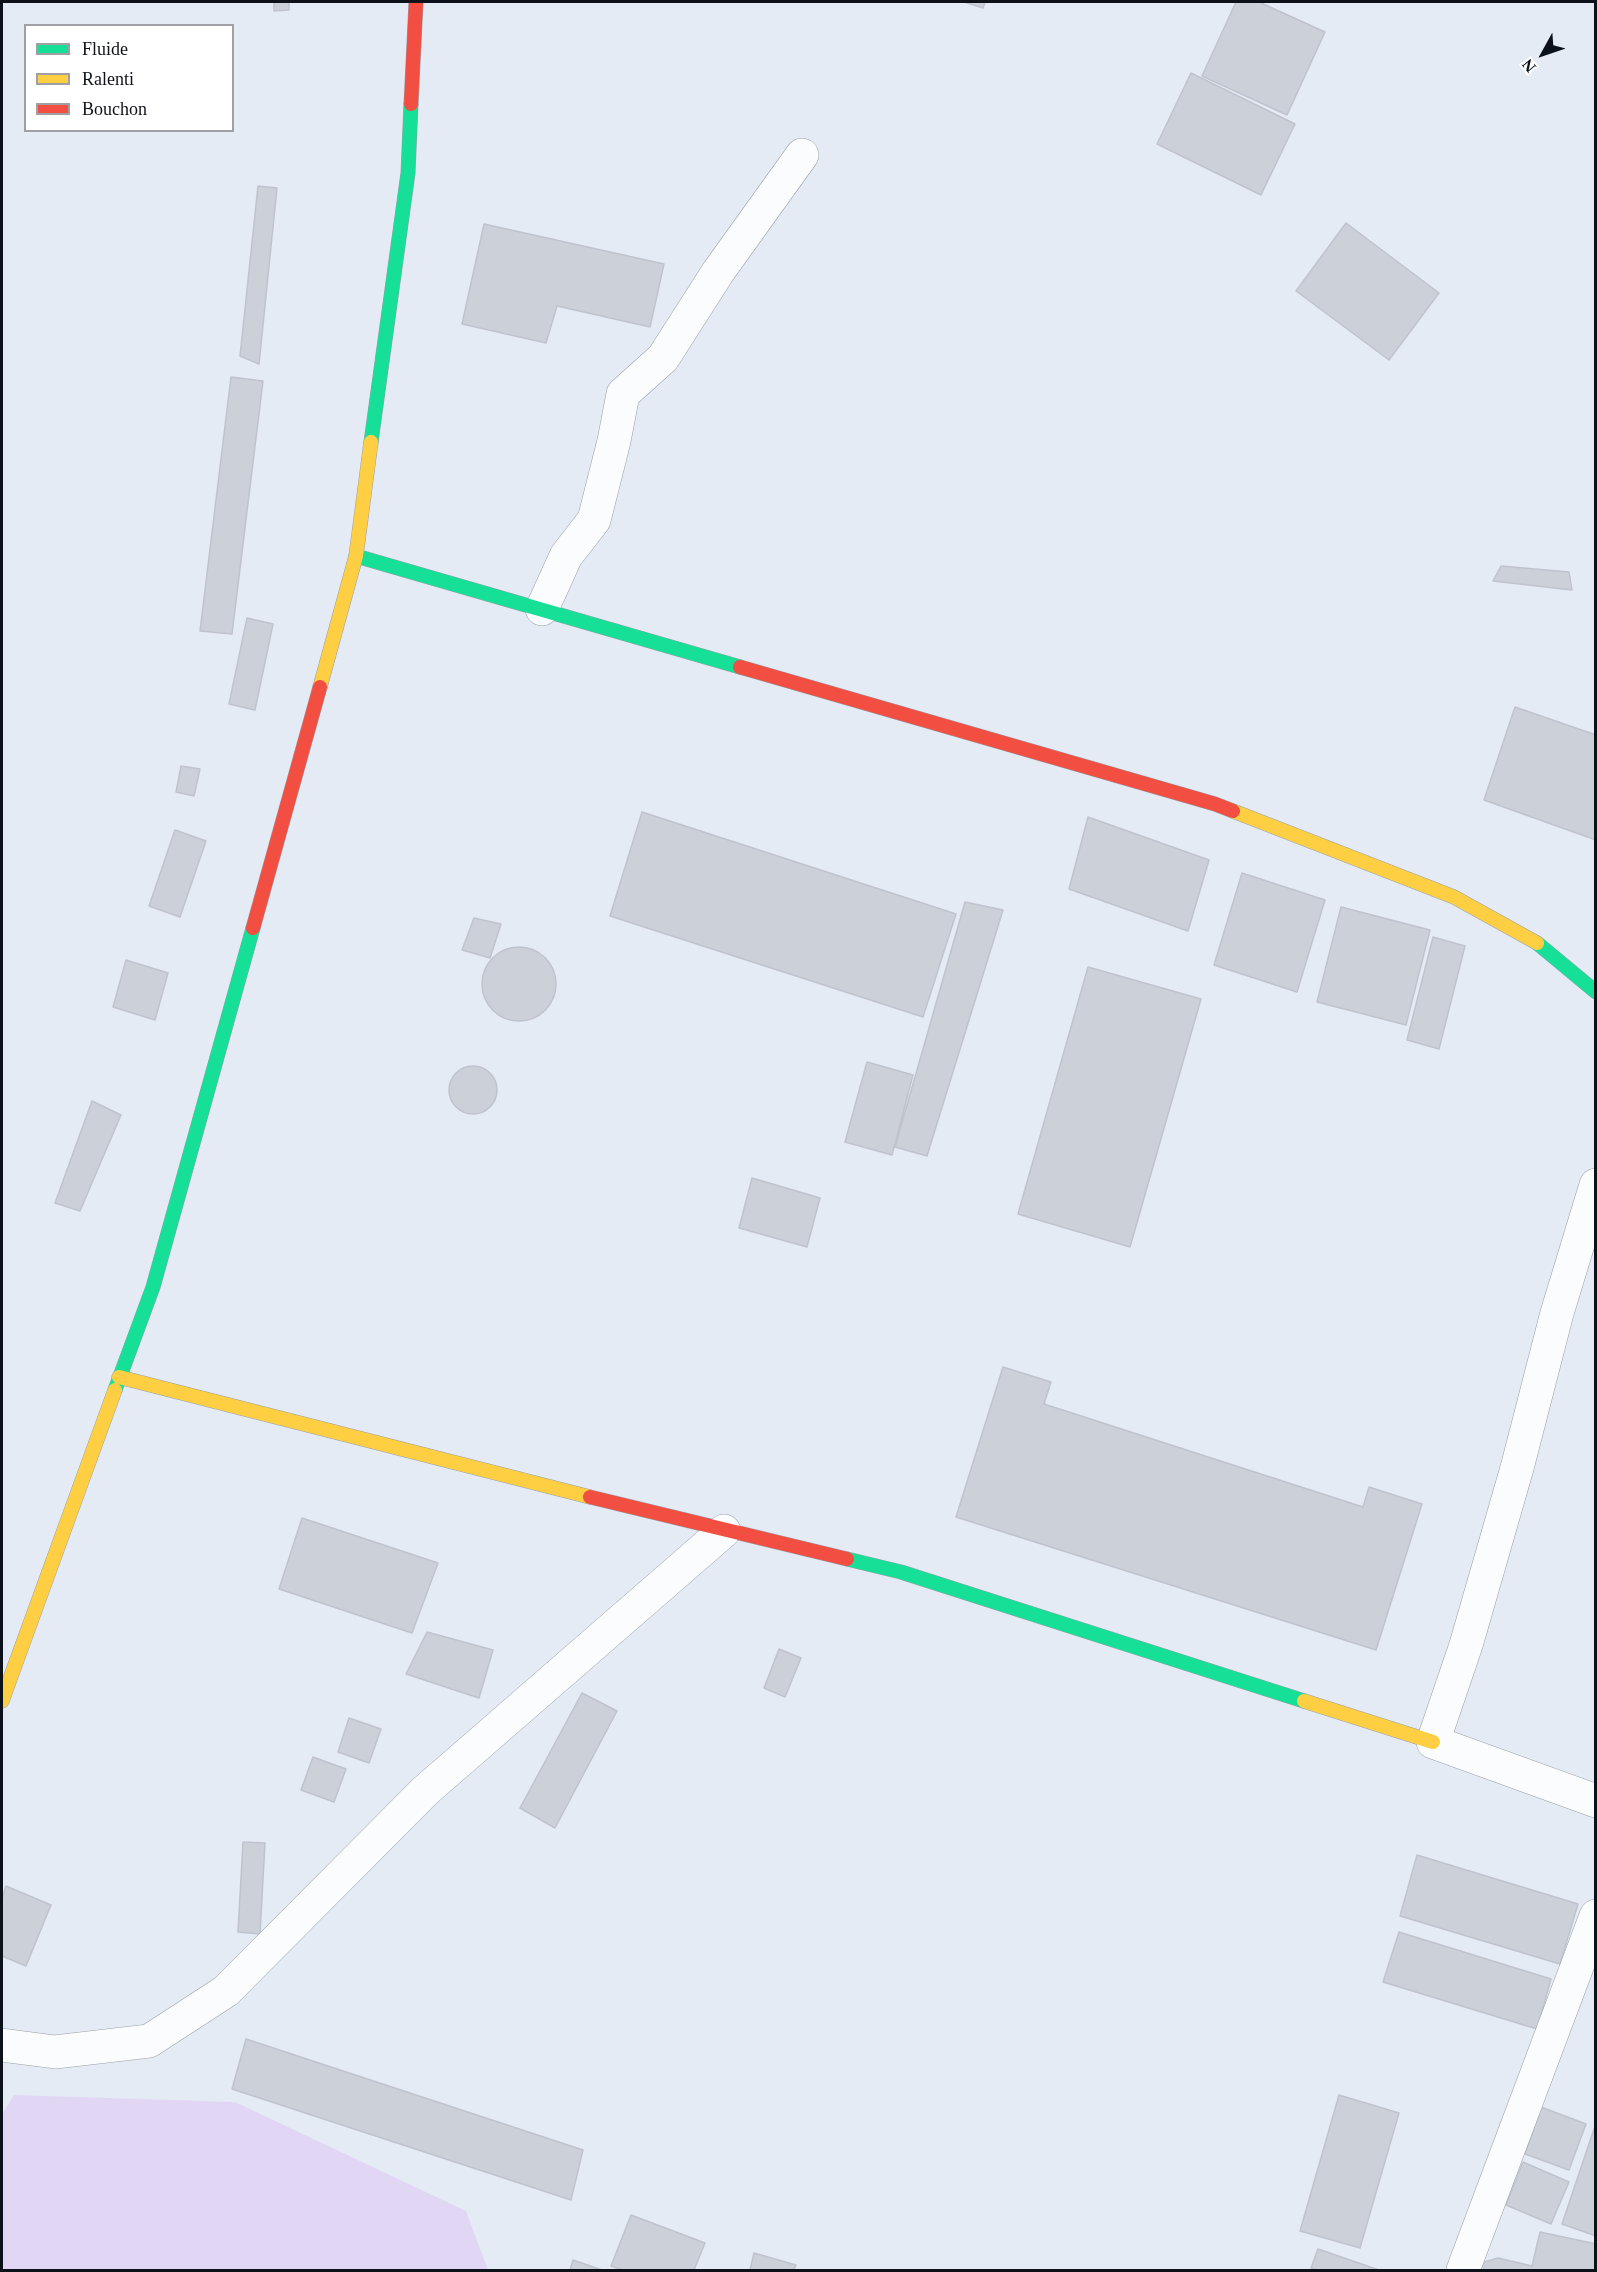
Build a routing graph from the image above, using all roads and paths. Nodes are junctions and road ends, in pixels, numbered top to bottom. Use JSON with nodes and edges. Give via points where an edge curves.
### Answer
{"nodes":[{"id":1,"x":416,"y":2,"type":"edge"},
{"id":2,"x":802,"y":155,"type":"dead end"},
{"id":3,"x":356,"y":556,"type":"junction"},
{"id":4,"x":542,"y":609,"type":"junction"},
{"id":5,"x":1596,"y":992,"type":"edge"},
{"id":6,"x":1596,"y":1185,"type":"edge"},
{"id":7,"x":120,"y":1377,"type":"junction"},
{"id":8,"x":724,"y":1531,"type":"junction"},
{"id":9,"x":2,"y":1701,"type":"edge"},
{"id":10,"x":1433,"y":1742,"type":"junction"},
{"id":11,"x":1596,"y":1801,"type":"edge"},
{"id":12,"x":1596,"y":1916,"type":"edge"},
{"id":13,"x":2,"y":2045,"type":"edge"},
{"id":14,"x":1463,"y":2271,"type":"edge"}],
"edges":[{"from":1,"to":3,"type":"street","via":[[408,173]]},
{"from":2,"to":4,"type":"street","via":[[718,272],[663,358],[623,394],[594,520],[566,556]]},
{"from":3,"to":4,"type":"street"},
{"from":3,"to":7,"type":"street","via":[[153,1287]]},
{"from":4,"to":5,"type":"street","via":[[1215,804],[1454,897],[1539,944]]},
{"from":6,"to":10,"type":"street","via":[[1466,1645]]},
{"from":7,"to":8,"type":"street"},
{"from":7,"to":9,"type":"street"},
{"from":8,"to":10,"type":"street","via":[[901,1572]]},
{"from":8,"to":13,"type":"street","via":[[425,1791],[226,1991],[149,2041],[55,2052]]},
{"from":10,"to":11,"type":"street"},
{"from":12,"to":14,"type":"street"}]}
